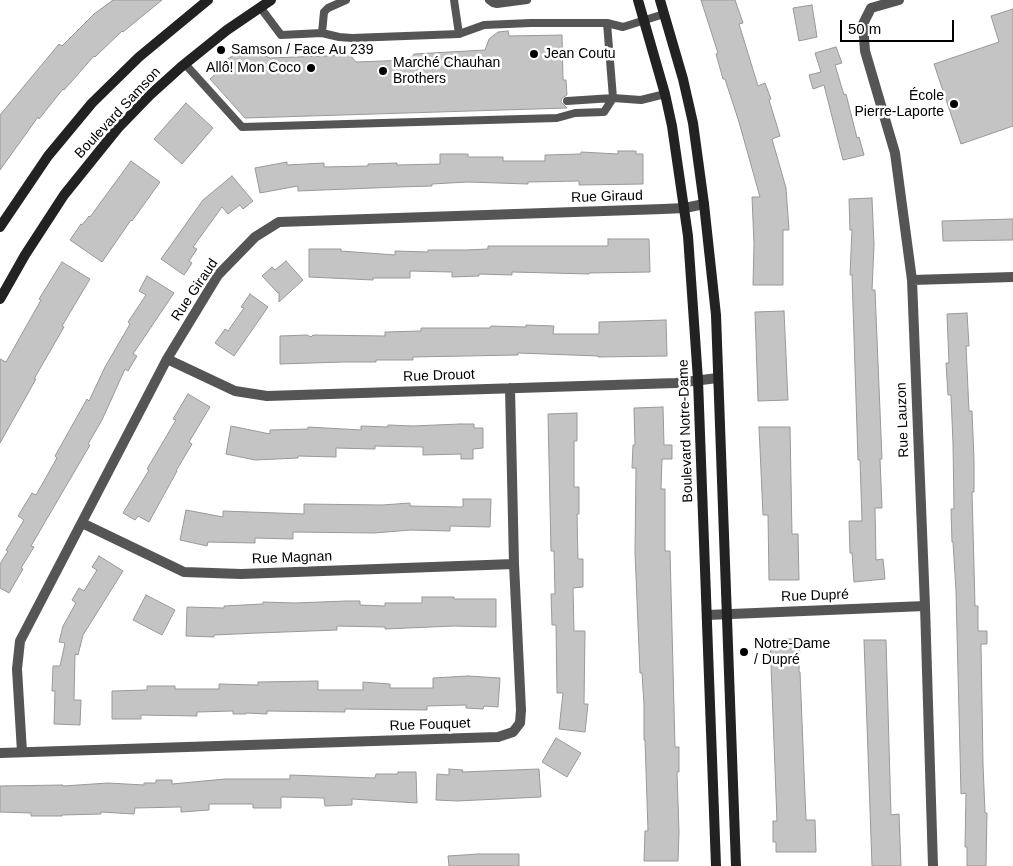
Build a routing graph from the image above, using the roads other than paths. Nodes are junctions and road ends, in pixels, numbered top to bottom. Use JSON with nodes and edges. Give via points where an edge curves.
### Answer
{"nodes":[{"id":1,"x":208,"y":0,"type":"edge"},
{"id":2,"x":271,"y":0,"type":"edge"},
{"id":3,"x":346,"y":0,"type":"edge"},
{"id":4,"x":454,"y":0,"type":"edge"},
{"id":5,"x":489,"y":0,"type":"edge"},
{"id":6,"x":527,"y":0,"type":"edge"},
{"id":7,"x":638,"y":0,"type":"edge"},
{"id":8,"x":660,"y":0,"type":"edge"},
{"id":9,"x":899,"y":0,"type":"edge"},
{"id":10,"x":260,"y":7,"type":"junction"},
{"id":11,"x":664,"y":14,"type":"junction"},
{"id":12,"x":645,"y":21,"type":"junction"},
{"id":13,"x":607,"y":23,"type":"junction"},
{"id":14,"x":322,"y":33,"type":"junction"},
{"id":15,"x":459,"y":34,"type":"junction"},
{"id":16,"x":185,"y":64,"type":"junction"},
{"id":17,"x":665,"y":94,"type":"junction"},
{"id":18,"x":613,"y":98,"type":"junction"},
{"id":19,"x":567,"y":101,"type":"dead end"},
{"id":20,"x":704,"y":204,"type":"junction"},
{"id":21,"x":685,"y":208,"type":"junction"},
{"id":22,"x":0,"y":226,"type":"edge"},
{"id":23,"x":1013,"y":277,"type":"edge"},
{"id":24,"x":912,"y":280,"type":"junction"},
{"id":25,"x":0,"y":300,"type":"edge"},
{"id":26,"x":167,"y":359,"type":"junction"},
{"id":27,"x":718,"y":378,"type":"junction"},
{"id":28,"x":698,"y":380,"type":"junction"},
{"id":29,"x":510,"y":388,"type":"junction"},
{"id":30,"x":82,"y":523,"type":"junction"},
{"id":31,"x":514,"y":564,"type":"junction"},
{"id":32,"x":925,"y":606,"type":"junction"},
{"id":33,"x":728,"y":614,"type":"junction"},
{"id":34,"x":707,"y":615,"type":"junction"},
{"id":35,"x":22,"y":752,"type":"junction"},
{"id":36,"x":0,"y":753,"type":"edge"},
{"id":37,"x":716,"y":866,"type":"edge"},
{"id":38,"x":736,"y":866,"type":"edge"},
{"id":39,"x":933,"y":866,"type":"edge"}],
"edges":[{"from":1,"to":22,"type":"street","name":"Boulevard Samson","via":[[150,47],[92,103],[48,156]]},
{"from":2,"to":10,"type":"street","name":"Boulevard Samson"},
{"from":3,"to":14,"type":"lane","via":[[324,12]]},
{"from":4,"to":15,"type":"lane"},
{"from":5,"to":6,"type":"lane","via":[[497,4]]},
{"from":7,"to":12,"type":"street","name":"Boulevard Notre-Dame"},
{"from":8,"to":11,"type":"street"},
{"from":9,"to":24,"type":"street","name":"Rue Lauzon","via":[[871,8],[863,24],[865,50],[895,153]]},
{"from":10,"to":14,"type":"lane","via":[[281,35]]},
{"from":10,"to":16,"type":"street","name":"Boulevard Samson"},
{"from":11,"to":12,"type":"lane"},
{"from":11,"to":20,"type":"street","via":[[683,79]]},
{"from":12,"to":13,"type":"lane","via":[[623,27]]},
{"from":12,"to":17,"type":"street","name":"Boulevard Notre-Dame"},
{"from":13,"to":15,"type":"lane","via":[[484,26]]},
{"from":13,"to":18,"type":"lane"},
{"from":14,"to":15,"type":"lane","via":[[352,38]]},
{"from":16,"to":18,"type":"lane","via":[[242,127],[557,118],[575,113],[604,112]]},
{"from":16,"to":25,"type":"street","name":"Boulevard Samson","via":[[136,110],[81,172],[36,238]]},
{"from":17,"to":18,"type":"lane","via":[[641,100]]},
{"from":17,"to":21,"type":"street","name":"Boulevard Notre-Dame"},
{"from":18,"to":19,"type":"lane"},
{"from":20,"to":21,"type":"street","name":"Rue Giraud"},
{"from":20,"to":27,"type":"street","via":[[716,315]]},
{"from":21,"to":26,"type":"street","name":"Rue Giraud","via":[[279,222],[255,237],[218,275]]},
{"from":21,"to":28,"type":"street","name":"Boulevard Notre-Dame"},
{"from":23,"to":24,"type":"street"},
{"from":24,"to":32,"type":"street","name":"Rue Lauzon"},
{"from":26,"to":29,"type":"street","name":"Rue Drouot","via":[[235,390],[267,396]]},
{"from":26,"to":30,"type":"street","name":"Rue Giraud"},
{"from":27,"to":28,"type":"street","name":"Rue Drouot"},
{"from":27,"to":33,"type":"street"},
{"from":28,"to":29,"type":"street","name":"Rue Drouot","via":[[674,384]]},
{"from":28,"to":34,"type":"street","name":"Boulevard Notre-Dame"},
{"from":29,"to":31,"type":"street","name":"Rue Fouquet"},
{"from":30,"to":31,"type":"street","name":"Rue Magnan","via":[[184,572],[241,574]]},
{"from":30,"to":35,"type":"street","name":"Rue Giraud","via":[[20,641],[17,669]]},
{"from":31,"to":35,"type":"street","name":"Rue Fouquet","via":[[521,717],[513,732],[505,736]]},
{"from":32,"to":33,"type":"street","name":"Rue Dupré"},
{"from":32,"to":39,"type":"street","name":"Rue Lauzon"},
{"from":33,"to":34,"type":"street","name":"Rue Dupré"},
{"from":33,"to":38,"type":"street"},
{"from":34,"to":37,"type":"street","name":"Boulevard Notre-Dame"},
{"from":35,"to":36,"type":"street","name":"Rue Fouquet"}]}
